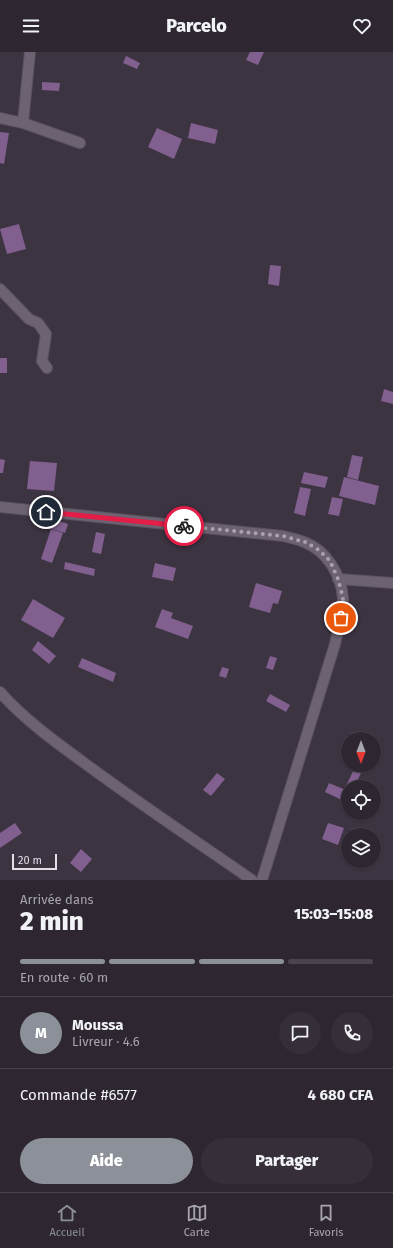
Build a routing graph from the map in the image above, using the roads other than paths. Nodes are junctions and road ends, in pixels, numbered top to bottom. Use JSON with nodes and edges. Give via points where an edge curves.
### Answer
{"nodes":[{"id":1,"x":30,"y":52,"type":"edge"},
{"id":2,"x":2,"y":119,"type":"edge"},
{"id":3,"x":23,"y":123,"type":"junction"},
{"id":4,"x":80,"y":143,"type":"dead end"},
{"id":5,"x":0,"y":289,"type":"edge"},
{"id":6,"x":47,"y":368,"type":"dead end"},
{"id":7,"x":0,"y":507,"type":"edge"},
{"id":8,"x":338,"y":579,"type":"junction"},
{"id":9,"x":393,"y":583,"type":"edge"},
{"id":10,"x":0,"y":692,"type":"edge"},
{"id":11,"x":252,"y":880,"type":"edge"},
{"id":12,"x":262,"y":880,"type":"edge"}],
"edges":[{"from":1,"to":3,"type":"street"},
{"from":2,"to":3,"type":"street"},
{"from":3,"to":4,"type":"street"},
{"from":5,"to":6,"type":"street","via":[[28,319],[38,323],[46,334],[42,361]]},
{"from":7,"to":8,"type":"street","via":[[283,536],[305,542],[319,550],[330,561]]},
{"from":8,"to":9,"type":"street"},
{"from":8,"to":12,"type":"street","via":[[343,598],[335,644]]},
{"from":10,"to":11,"type":"street","via":[[53,740]]}]}
